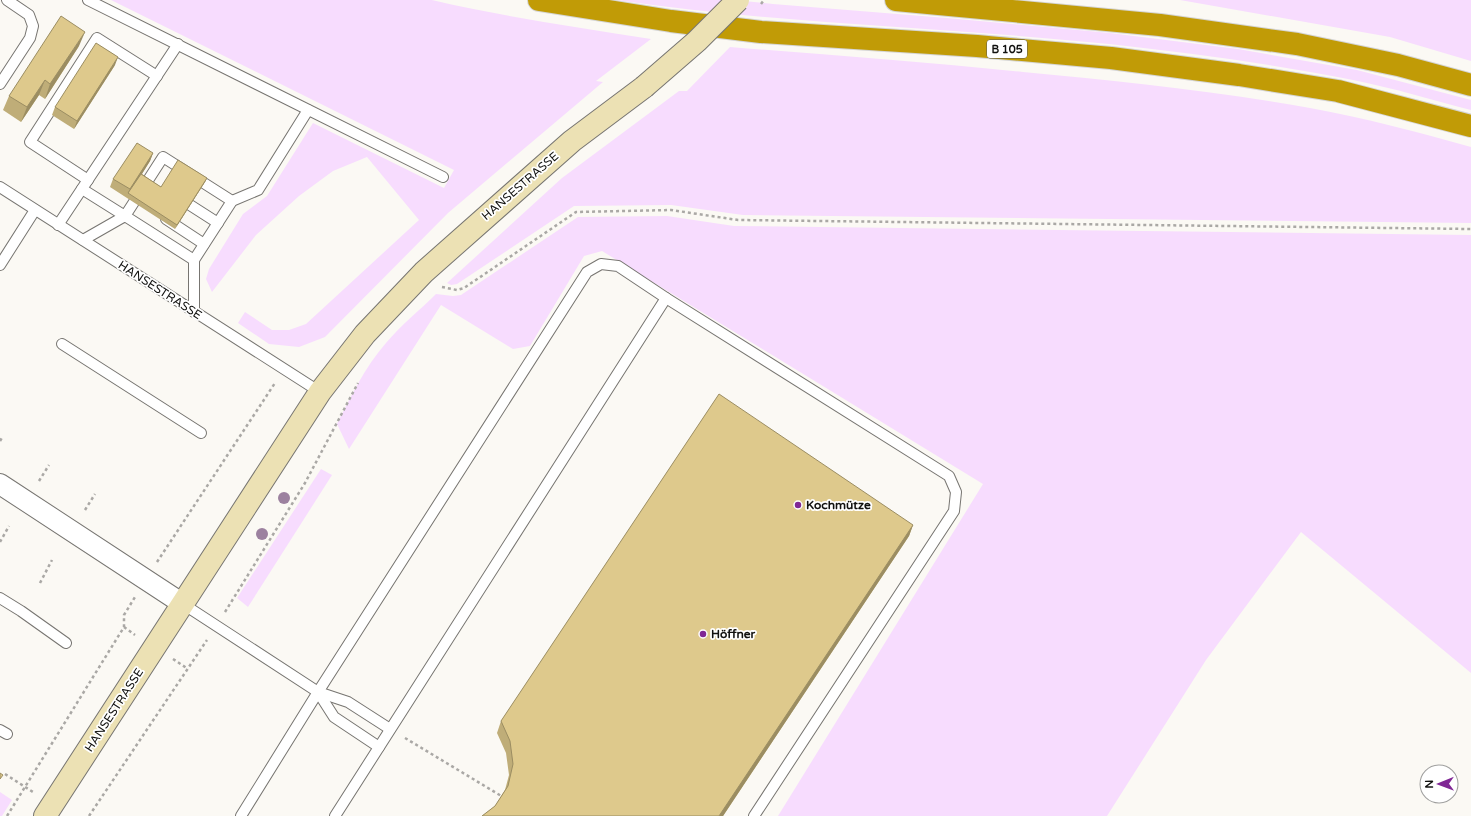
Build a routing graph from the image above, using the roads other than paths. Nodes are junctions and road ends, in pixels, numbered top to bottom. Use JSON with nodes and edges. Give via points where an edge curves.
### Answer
{"nodes":[{"id":1,"x":6,"y":0,"type":"edge"},
{"id":2,"x":88,"y":0,"type":"edge"},
{"id":3,"x":539,"y":0,"type":"edge"},
{"id":4,"x":738,"y":0,"type":"edge"},
{"id":5,"x":896,"y":0,"type":"edge"},
{"id":6,"x":178,"y":44,"type":"junction"},
{"id":7,"x":157,"y":76,"type":"junction"},
{"id":8,"x":0,"y":84,"type":"edge"},
{"id":9,"x":1471,"y":85,"type":"edge"},
{"id":10,"x":308,"y":110,"type":"junction"},
{"id":11,"x":1471,"y":126,"type":"edge"},
{"id":12,"x":443,"y":177,"type":"dead end"},
{"id":13,"x":88,"y":180,"type":"junction"},
{"id":14,"x":0,"y":187,"type":"edge"},
{"id":15,"x":82,"y":189,"type":"junction"},
{"id":16,"x":168,"y":191,"type":"edge"},
{"id":17,"x":232,"y":201,"type":"junction"},
{"id":18,"x":36,"y":210,"type":"junction"},
{"id":19,"x":154,"y":212,"type":"edge"},
{"id":20,"x":125,"y":216,"type":"junction"},
{"id":21,"x":218,"y":223,"type":"junction"},
{"id":22,"x":58,"y":225,"type":"junction"},
{"id":23,"x":83,"y":240,"type":"junction"},
{"id":24,"x":204,"y":244,"type":"junction"},
{"id":25,"x":194,"y":260,"type":"junction"},
{"id":26,"x":0,"y":265,"type":"edge"},
{"id":27,"x":666,"y":298,"type":"junction"},
{"id":28,"x":194,"y":312,"type":"junction"},
{"id":29,"x":62,"y":344,"type":"dead end"},
{"id":30,"x":320,"y":392,"type":"junction"},
{"id":31,"x":201,"y":433,"type":"dead end"},
{"id":32,"x":0,"y":484,"type":"edge"},
{"id":33,"x":0,"y":598,"type":"edge"},
{"id":34,"x":183,"y":604,"type":"junction"},
{"id":35,"x":66,"y":643,"type":"dead end"},
{"id":36,"x":318,"y":692,"type":"junction"},
{"id":37,"x":390,"y":729,"type":"junction"},
{"id":38,"x":379,"y":747,"type":"junction"},
{"id":39,"x":49,"y":810,"type":"edge"},
{"id":40,"x":241,"y":816,"type":"edge"},
{"id":41,"x":335,"y":816,"type":"edge"},
{"id":42,"x":754,"y":816,"type":"edge"}],
"edges":[{"from":1,"to":8,"type":"lane","via":[[29,15],[33,26],[30,38]]},
{"from":2,"to":6,"type":"lane"},
{"from":3,"to":11,"type":"highway","number":"B 105","via":[[761,32],[977,46],[1126,60],[1239,75],[1338,91]]},
{"from":4,"to":30,"type":"street","name":"HANSESTRASSE","bridge":true,"via":[[697,41],[644,87],[572,141],[424,272],[365,334]]},
{"from":5,"to":9,"type":"highway","via":[[1160,25],[1258,38],[1398,65]]},
{"from":6,"to":7,"type":"lane"},
{"from":6,"to":10,"type":"lane"},
{"from":7,"to":13,"type":"lane"},
{"from":7,"to":13,"type":"lane","via":[[97,38],[30,142]]},
{"from":10,"to":12,"type":"lane"},
{"from":10,"to":17,"type":"lane","via":[[258,190]]},
{"from":13,"to":15,"type":"lane"},
{"from":14,"to":18,"type":"lane","name":"HANSESTRASSE"},
{"from":15,"to":20,"type":"lane"},
{"from":15,"to":22,"type":"lane"},
{"from":16,"to":21,"type":"lane"},
{"from":17,"to":20,"type":"lane","via":[[163,157],[139,202]]},
{"from":17,"to":21,"type":"lane"},
{"from":18,"to":22,"type":"lane","name":"HANSESTRASSE"},
{"from":18,"to":26,"type":"lane"},
{"from":19,"to":24,"type":"lane"},
{"from":20,"to":23,"type":"lane"},
{"from":20,"to":25,"type":"lane"},
{"from":21,"to":24,"type":"lane"},
{"from":22,"to":23,"type":"lane","name":"HANSESTRASSE"},
{"from":23,"to":28,"type":"lane","name":"HANSESTRASSE"},
{"from":24,"to":25,"type":"lane"},
{"from":25,"to":28,"type":"lane"},
{"from":27,"to":36,"type":"lane","via":[[618,266],[601,264],[587,272]]},
{"from":27,"to":37,"type":"lane"},
{"from":27,"to":42,"type":"lane","via":[[949,476],[956,492],[954,511]]},
{"from":28,"to":30,"type":"lane","name":"HANSESTRASSE"},
{"from":29,"to":31,"type":"lane"},
{"from":30,"to":34,"type":"street","name":"HANSESTRASSE"},
{"from":32,"to":34,"type":"street"},
{"from":33,"to":35,"type":"lane"},
{"from":34,"to":36,"type":"lane"},
{"from":34,"to":39,"type":"street","name":"HANSESTRASSE"},
{"from":36,"to":37,"type":"lane","via":[[348,702]]},
{"from":36,"to":38,"type":"lane","via":[[334,717]]},
{"from":36,"to":40,"type":"lane"},
{"from":37,"to":38,"type":"lane"},
{"from":38,"to":41,"type":"lane"}]}
